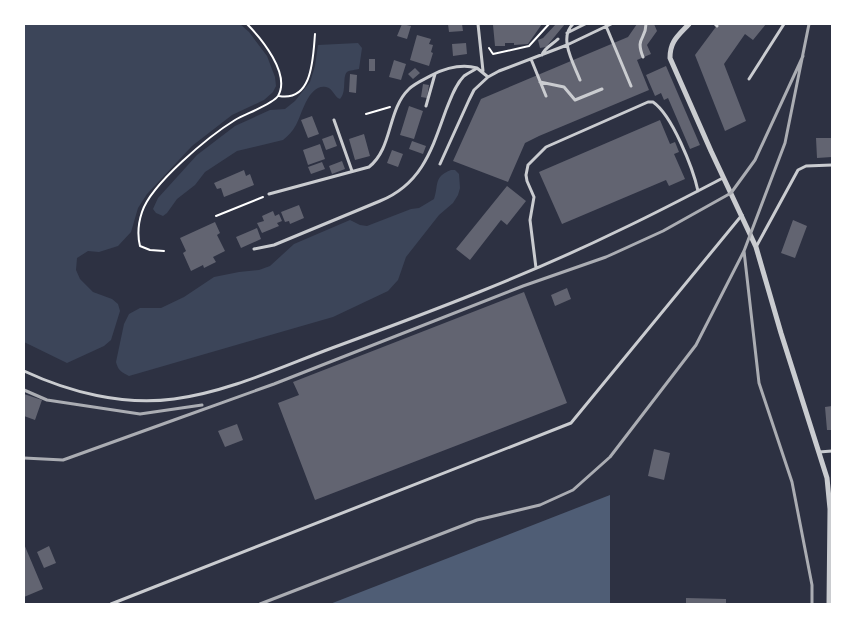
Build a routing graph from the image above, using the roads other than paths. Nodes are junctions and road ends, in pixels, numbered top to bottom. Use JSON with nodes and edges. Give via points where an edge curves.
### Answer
{"nodes":[{"id":1,"x":478,"y":24,"type":"edge"},
{"id":2,"x":573,"y":24,"type":"edge"},
{"id":3,"x":584,"y":24,"type":"edge"},
{"id":4,"x":610,"y":24,"type":"edge"},
{"id":5,"x":646,"y":24,"type":"edge"},
{"id":6,"x":689,"y":24,"type":"edge"},
{"id":7,"x":784,"y":24,"type":"edge"},
{"id":8,"x":606,"y":26,"type":"junction"},
{"id":9,"x":566,"y":34,"type":"junction"},
{"id":10,"x":558,"y":38,"type":"dead end"},
{"id":11,"x":567,"y":45,"type":"junction"},
{"id":12,"x":542,"y":55,"type":"junction"},
{"id":13,"x":643,"y":57,"type":"dead end"},
{"id":14,"x":531,"y":59,"type":"junction"},
{"id":15,"x":478,"y":68,"type":"junction"},
{"id":16,"x":483,"y":72,"type":"junction"},
{"id":17,"x":436,"y":73,"type":"junction"},
{"id":18,"x":488,"y":77,"type":"junction"},
{"id":19,"x":749,"y":79,"type":"dead end"},
{"id":20,"x":580,"y":80,"type":"dead end"},
{"id":21,"x":540,"y":82,"type":"junction"},
{"id":22,"x":631,"y":86,"type":"dead end"},
{"id":23,"x":602,"y":89,"type":"dead end"},
{"id":24,"x":546,"y":96,"type":"dead end"},
{"id":25,"x":426,"y":106,"type":"dead end"},
{"id":26,"x":334,"y":120,"type":"dead end"},
{"id":27,"x":440,"y":164,"type":"dead end"},
{"id":28,"x":832,"y":165,"type":"edge"},
{"id":29,"x":352,"y":170,"type":"junction"},
{"id":30,"x":724,"y":178,"type":"junction"},
{"id":31,"x":698,"y":191,"type":"junction"},
{"id":32,"x":269,"y":194,"type":"road end"},
{"id":33,"x":742,"y":215,"type":"junction"},
{"id":34,"x":756,"y":247,"type":"junction"},
{"id":35,"x":254,"y":249,"type":"dead end"},
{"id":36,"x":536,"y":268,"type":"junction"},
{"id":37,"x":24,"y":371,"type":"edge"},
{"id":38,"x":819,"y":452,"type":"junction"},
{"id":39,"x":832,"y":452,"type":"edge"},
{"id":40,"x":830,"y":478,"type":"edge"},
{"id":41,"x":111,"y":604,"type":"edge"},
{"id":42,"x":829,"y":604,"type":"edge"}],
"edges":[{"from":1,"to":16,"type":"lane"},
{"from":2,"to":9,"type":"lane"},
{"from":3,"to":9,"type":"lane"},
{"from":4,"to":8,"type":"lane"},
{"from":5,"to":13,"type":"lane","via":[[639,47]]},
{"from":6,"to":30,"type":"street","via":[[672,43],[670,58]]},
{"from":7,"to":19,"type":"lane"},
{"from":8,"to":11,"type":"lane"},
{"from":8,"to":22,"type":"lane"},
{"from":9,"to":11,"type":"lane"},
{"from":10,"to":12,"type":"lane"},
{"from":11,"to":12,"type":"lane"},
{"from":11,"to":20,"type":"lane"},
{"from":12,"to":14,"type":"lane"},
{"from":14,"to":18,"type":"lane"},
{"from":14,"to":21,"type":"lane"},
{"from":15,"to":16,"type":"lane"},
{"from":15,"to":17,"type":"lane","via":[[459,66]]},
{"from":15,"to":35,"type":"lane","via":[[458,83],[427,159],[405,188],[388,198]]},
{"from":16,"to":18,"type":"lane"},
{"from":17,"to":25,"type":"lane"},
{"from":17,"to":29,"type":"lane","via":[[410,87],[397,105],[376,160],[369,167]]},
{"from":18,"to":27,"type":"lane","via":[[474,90]]},
{"from":21,"to":23,"type":"lane","via":[[564,87],[575,100]]},
{"from":21,"to":24,"type":"lane"},
{"from":26,"to":29,"type":"lane"},
{"from":28,"to":34,"type":"lane","via":[[806,166],[798,170]]},
{"from":29,"to":32,"type":"lane"},
{"from":30,"to":31,"type":"lane"},
{"from":30,"to":33,"type":"street"},
{"from":31,"to":36,"type":"lane"},
{"from":31,"to":36,"type":"lane","via":[[694,171],[664,113],[653,102],[546,147],[528,165],[526,175],[534,197],[530,220]]},
{"from":33,"to":34,"type":"street"},
{"from":33,"to":41,"type":"lane","via":[[571,423]]},
{"from":34,"to":38,"type":"street"},
{"from":36,"to":37,"type":"lane","via":[[416,318],[222,389],[174,399],[130,401],[48,382]]},
{"from":38,"to":39,"type":"lane"},
{"from":38,"to":40,"type":"street"},
{"from":40,"to":42,"type":"street"}]}
